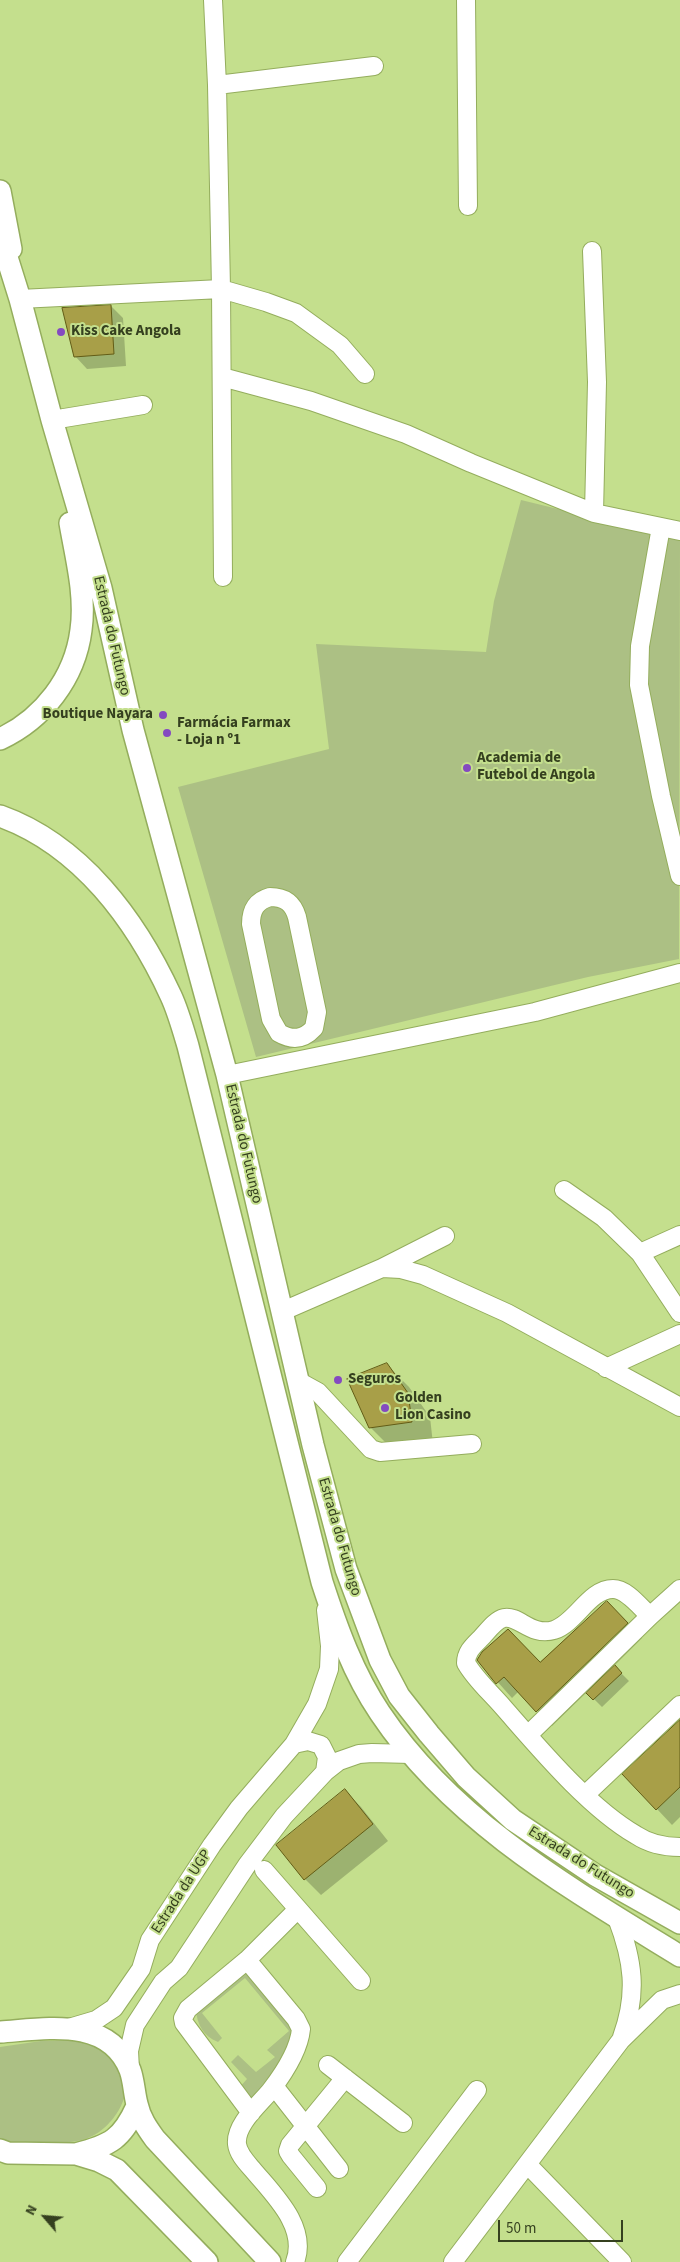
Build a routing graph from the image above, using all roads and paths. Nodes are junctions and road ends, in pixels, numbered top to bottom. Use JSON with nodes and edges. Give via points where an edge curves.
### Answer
{"nodes":[{"id":1,"x":213,"y":0,"type":"edge"},
{"id":2,"x":466,"y":0,"type":"edge"},
{"id":3,"x":374,"y":66,"type":"dead end"},
{"id":4,"x":217,"y":85,"type":"junction"},
{"id":5,"x":0,"y":191,"type":"edge"},
{"id":6,"x":468,"y":206,"type":"dead end"},
{"id":7,"x":0,"y":235,"type":"edge"},
{"id":8,"x":592,"y":251,"type":"dead end"},
{"id":9,"x":222,"y":289,"type":"junction"},
{"id":10,"x":20,"y":299,"type":"junction"},
{"id":11,"x":365,"y":374,"type":"dead end"},
{"id":12,"x":222,"y":377,"type":"junction"},
{"id":13,"x":144,"y":405,"type":"dead end"},
{"id":14,"x":52,"y":420,"type":"junction"},
{"id":15,"x":594,"y":513,"type":"junction"},
{"id":16,"x":661,"y":527,"type":"junction"},
{"id":17,"x":680,"y":531,"type":"edge"},
{"id":18,"x":223,"y":577,"type":"dead end"},
{"id":19,"x":0,"y":740,"type":"edge"},
{"id":20,"x":0,"y":816,"type":"edge"},
{"id":21,"x":680,"y":876,"type":"edge"},
{"id":22,"x":680,"y":973,"type":"edge"},
{"id":23,"x":294,"y":1039,"type":"junction"},
{"id":24,"x":298,"y":1061,"type":"junction"},
{"id":25,"x":227,"y":1075,"type":"junction"},
{"id":26,"x":564,"y":1190,"type":"dead end"},
{"id":27,"x":680,"y":1235,"type":"edge"},
{"id":28,"x":445,"y":1236,"type":"dead end"},
{"id":29,"x":640,"y":1253,"type":"junction"},
{"id":30,"x":382,"y":1268,"type":"junction"},
{"id":31,"x":283,"y":1311,"type":"junction"},
{"id":32,"x":680,"y":1313,"type":"edge"},
{"id":33,"x":680,"y":1334,"type":"edge"},
{"id":34,"x":606,"y":1368,"type":"junction"},
{"id":35,"x":298,"y":1381,"type":"junction"},
{"id":36,"x":680,"y":1407,"type":"edge"},
{"id":37,"x":472,"y":1444,"type":"dead end"},
{"id":38,"x":322,"y":1582,"type":"junction"},
{"id":39,"x":680,"y":1589,"type":"edge"},
{"id":40,"x":650,"y":1616,"type":"junction"},
{"id":41,"x":680,"y":1705,"type":"edge"},
{"id":42,"x":528,"y":1735,"type":"junction"},
{"id":43,"x":294,"y":1744,"type":"junction"},
{"id":44,"x":411,"y":1754,"type":"junction"},
{"id":45,"x":325,"y":1772,"type":"junction"},
{"id":46,"x":585,"y":1795,"type":"junction"},
{"id":47,"x":680,"y":1847,"type":"edge"},
{"id":48,"x":264,"y":1870,"type":"dead end"},
{"id":49,"x":298,"y":1909,"type":"junction"},
{"id":50,"x":617,"y":1918,"type":"junction"},
{"id":51,"x":680,"y":1923,"type":"edge"},
{"id":52,"x":680,"y":1956,"type":"edge"},
{"id":53,"x":247,"y":1960,"type":"junction"},
{"id":54,"x":361,"y":1981,"type":"dead end"},
{"id":55,"x":680,"y":1994,"type":"edge"},
{"id":56,"x":69,"y":2028,"type":"junction"},
{"id":57,"x":0,"y":2032,"type":"edge"},
{"id":58,"x":621,"y":2040,"type":"junction"},
{"id":59,"x":328,"y":2065,"type":"dead end"},
{"id":60,"x":130,"y":2070,"type":"junction"},
{"id":61,"x":345,"y":2078,"type":"junction"},
{"id":62,"x":274,"y":2086,"type":"junction"},
{"id":63,"x":477,"y":2090,"type":"dead end"},
{"id":64,"x":137,"y":2106,"type":"junction"},
{"id":65,"x":251,"y":2113,"type":"junction"},
{"id":66,"x":404,"y":2123,"type":"dead end"},
{"id":67,"x":305,"y":2126,"type":"junction"},
{"id":68,"x":0,"y":2150,"type":"edge"},
{"id":69,"x":76,"y":2154,"type":"junction"},
{"id":70,"x":528,"y":2164,"type":"junction"},
{"id":71,"x":338,"y":2169,"type":"dead end"},
{"id":72,"x":317,"y":2188,"type":"dead end"},
{"id":73,"x":207,"y":2262,"type":"edge"},
{"id":74,"x":270,"y":2262,"type":"edge"},
{"id":75,"x":295,"y":2262,"type":"edge"},
{"id":76,"x":347,"y":2262,"type":"edge"},
{"id":77,"x":453,"y":2262,"type":"edge"},
{"id":78,"x":622,"y":2262,"type":"edge"}],
"edges":[{"from":1,"to":4,"type":"street"},
{"from":2,"to":6,"type":"street"},
{"from":3,"to":4,"type":"street"},
{"from":4,"to":9,"type":"street"},
{"from":5,"to":10,"type":"main road"},
{"from":7,"to":10,"type":"main road","name":"Estrada do Futungo"},
{"from":8,"to":15,"type":"street","via":[[597,382]]},
{"from":9,"to":10,"type":"street"},
{"from":9,"to":11,"type":"street","via":[[296,313],[340,345]]},
{"from":9,"to":12,"type":"street"},
{"from":10,"to":14,"type":"main road","name":"Estrada do Futungo"},
{"from":12,"to":15,"type":"street","via":[[311,401],[406,434]]},
{"from":12,"to":18,"type":"street"},
{"from":13,"to":14,"type":"street"},
{"from":14,"to":19,"type":"main road","via":[[80,580],[81,630],[76,652],[61,686],[31,720]]},
{"from":14,"to":25,"type":"main road","name":"Estrada do Futungo","via":[[101,588],[133,730]]},
{"from":15,"to":16,"type":"street"},
{"from":16,"to":17,"type":"street"},
{"from":16,"to":21,"type":"street","via":[[640,646],[639,685]]},
{"from":20,"to":38,"type":"main road","name":"Estrada do Futungo","via":[[15,821],[51,843],[84,868],[109,894],[130,923],[172,996],[188,1046]]},
{"from":22,"to":24,"type":"street","via":[[535,1012]]},
{"from":23,"to":23,"type":"street","via":[[279,1033],[274,1027],[251,924],[253,909],[270,897],[284,899],[294,909],[317,1012],[314,1028],[302,1038]]},
{"from":23,"to":24,"type":"street"},
{"from":24,"to":25,"type":"street"},
{"from":25,"to":31,"type":"main road","name":"Estrada do Futungo"},
{"from":26,"to":29,"type":"street","via":[[604,1218]]},
{"from":27,"to":29,"type":"street"},
{"from":28,"to":30,"type":"street"},
{"from":29,"to":32,"type":"street"},
{"from":30,"to":31,"type":"street"},
{"from":30,"to":34,"type":"street","via":[[423,1275],[507,1313]]},
{"from":31,"to":35,"type":"main road","name":"Estrada do Futungo"},
{"from":33,"to":34,"type":"street"},
{"from":34,"to":36,"type":"street"},
{"from":35,"to":37,"type":"street","via":[[318,1392],[371,1449],[380,1452]]},
{"from":35,"to":51,"type":"main road","name":"Estrada do Futungo","via":[[346,1569],[380,1660],[399,1696],[466,1777],[513,1820],[595,1875]]},
{"from":38,"to":43,"type":"street","name":"Estrada da UGP","via":[[328,1624],[329,1669],[317,1704]]},
{"from":38,"to":44,"type":"main road","name":"Estrada do Futungo","via":[[358,1675],[380,1713]]},
{"from":39,"to":40,"type":"street"},
{"from":40,"to":42,"type":"street"},
{"from":40,"to":42,"type":"street","via":[[624,1592],[613,1589],[597,1595],[560,1628],[535,1631],[504,1618],[470,1648],[466,1656],[469,1668]]},
{"from":41,"to":46,"type":"street"},
{"from":42,"to":46,"type":"street"},
{"from":43,"to":45,"type":"street","via":[[308,1741],[321,1745],[327,1757]]},
{"from":43,"to":56,"type":"street","name":"Estrada da UGP","via":[[212,1845],[150,1940],[141,1969],[114,2008],[96,2020]]},
{"from":44,"to":45,"type":"street","via":[[359,1754],[339,1761]]},
{"from":44,"to":50,"type":"main road","name":"Estrada do Futungo","via":[[447,1793],[500,1839]]},
{"from":45,"to":60,"type":"street","via":[[284,1816],[247,1865],[179,1968],[156,1992],[135,2025],[130,2044]]},
{"from":46,"to":47,"type":"street","via":[[636,1835],[654,1843]]},
{"from":48,"to":49,"type":"street"},
{"from":49,"to":53,"type":"street"},
{"from":49,"to":54,"type":"street"},
{"from":50,"to":52,"type":"main road","name":"Estrada do Futungo"},
{"from":50,"to":58,"type":"street","via":[[626,1942],[633,1990],[630,2016]]},
{"from":53,"to":62,"type":"street","via":[[301,2029],[297,2049]]},
{"from":53,"to":65,"type":"street","via":[[188,2009],[183,2018]]},
{"from":55,"to":58,"type":"street","via":[[662,2000]]},
{"from":56,"to":57,"type":"main road"},
{"from":56,"to":60,"type":"main road","via":[[104,2038],[119,2052]]},
{"from":58,"to":70,"type":"street"},
{"from":59,"to":61,"type":"street"},
{"from":60,"to":64,"type":"main road"},
{"from":61,"to":66,"type":"street"},
{"from":61,"to":67,"type":"street"},
{"from":62,"to":65,"type":"street"},
{"from":62,"to":67,"type":"street"},
{"from":63,"to":76,"type":"street"},
{"from":64,"to":69,"type":"main road","via":[[122,2133],[112,2142]]},
{"from":64,"to":74,"type":"main road","via":[[155,2139]]},
{"from":65,"to":75,"type":"street","via":[[240,2130],[237,2144],[242,2156],[292,2220],[300,2250]]},
{"from":67,"to":71,"type":"street"},
{"from":67,"to":72,"type":"street","via":[[288,2151]]},
{"from":68,"to":69,"type":"main road","via":[[8,2153]]},
{"from":69,"to":73,"type":"main road","via":[[117,2170]]},
{"from":70,"to":77,"type":"street"},
{"from":70,"to":78,"type":"street"}]}
